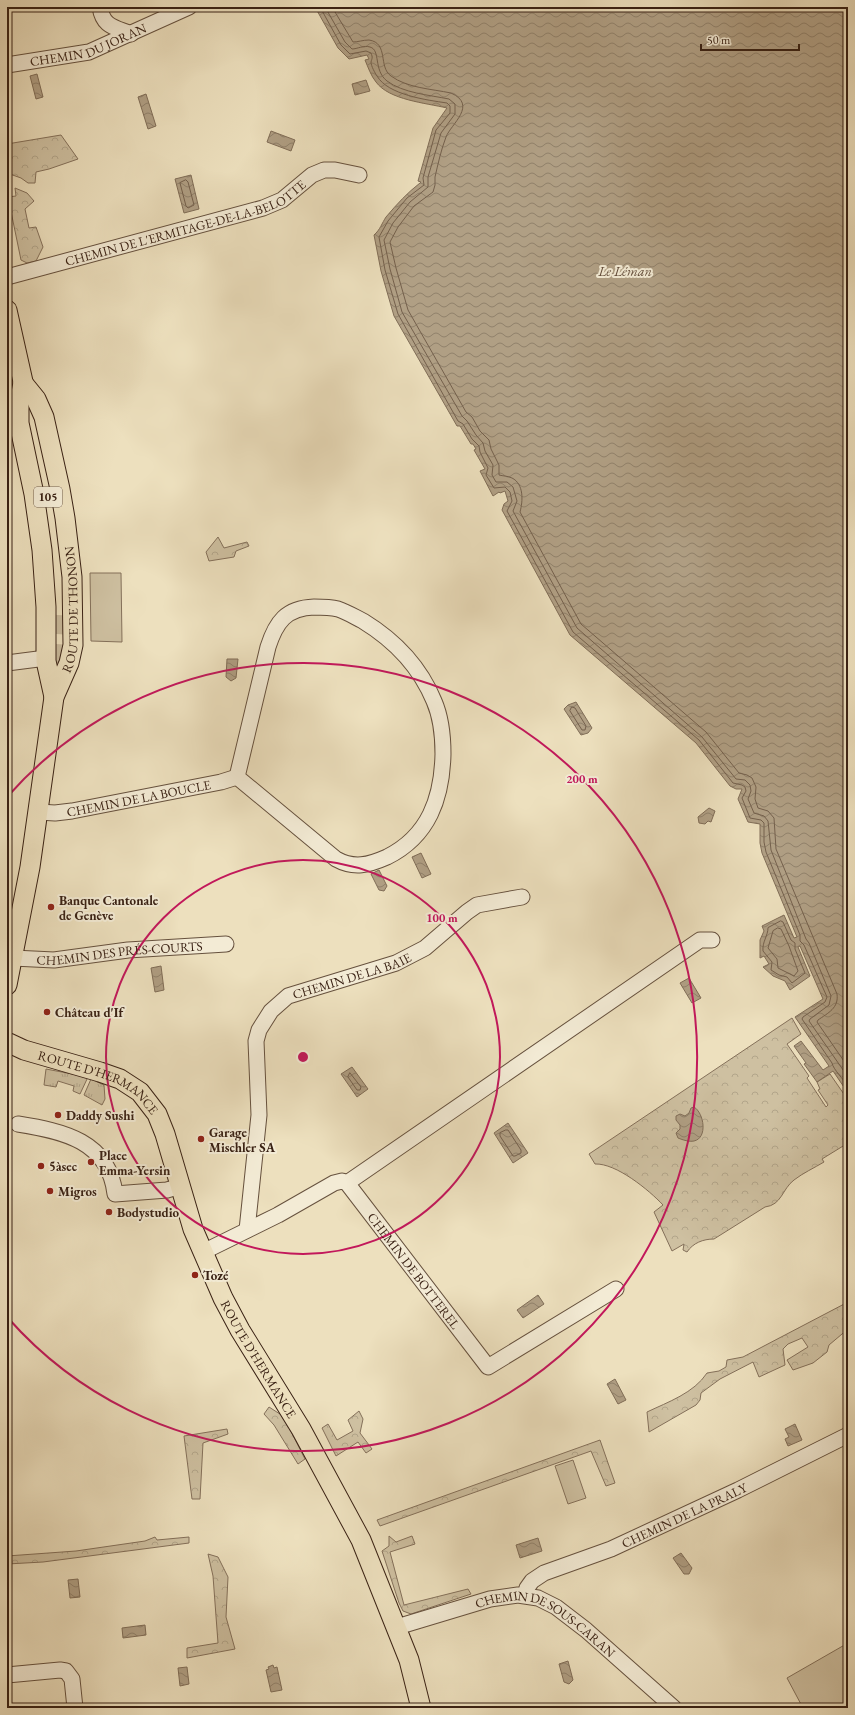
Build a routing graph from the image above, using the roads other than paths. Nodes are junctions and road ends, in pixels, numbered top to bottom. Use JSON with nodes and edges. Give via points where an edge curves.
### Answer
{"nodes":[{"id":1,"x":100,"y":7,"type":"edge"},
{"id":2,"x":188,"y":8,"type":"edge"},
{"id":3,"x":131,"y":34,"type":"junction"},
{"id":4,"x":7,"y":65,"type":"edge"},
{"id":5,"x":359,"y":175,"type":"dead end"},
{"id":6,"x":7,"y":278,"type":"edge"},
{"id":7,"x":7,"y":310,"type":"edge"},
{"id":8,"x":23,"y":383,"type":"junction"},
{"id":9,"x":60,"y":613,"type":"tunnel mouth"},
{"id":10,"x":71,"y":657,"type":"junction"},
{"id":11,"x":46,"y":658,"type":"junction"},
{"id":12,"x":7,"y":663,"type":"edge"},
{"id":13,"x":54,"y":697,"type":"junction"},
{"id":14,"x":237,"y":777,"type":"junction"},
{"id":15,"x":39,"y":812,"type":"junction"},
{"id":16,"x":522,"y":897,"type":"dead end"},
{"id":17,"x":712,"y":940,"type":"dead end"},
{"id":18,"x":226,"y":944,"type":"dead end"},
{"id":19,"x":13,"y":958,"type":"junction"},
{"id":20,"x":7,"y":986,"type":"edge"},
{"id":21,"x":8,"y":1039,"type":"edge"},
{"id":22,"x":18,"y":1124,"type":"dead end"},
{"id":23,"x":347,"y":1183,"type":"junction"},
{"id":24,"x":181,"y":1186,"type":"junction"},
{"id":25,"x":247,"y":1230,"type":"junction"},
{"id":26,"x":203,"y":1252,"type":"junction"},
{"id":27,"x":616,"y":1289,"type":"dead end"},
{"id":28,"x":848,"y":1435,"type":"edge"},
{"id":29,"x":525,"y":1596,"type":"junction"},
{"id":30,"x":397,"y":1627,"type":"junction"},
{"id":31,"x":7,"y":1676,"type":"edge"},
{"id":32,"x":75,"y":1708,"type":"edge"},
{"id":33,"x":421,"y":1708,"type":"edge"},
{"id":34,"x":674,"y":1708,"type":"edge"}],
"edges":[{"from":1,"to":3,"type":"street","via":[[107,24]]},
{"from":2,"to":3,"type":"street","name":"CHEMIN DU JORAN"},
{"from":3,"to":4,"type":"street","name":"CHEMIN DU JORAN","via":[[88,52]]},
{"from":5,"to":6,"type":"street","name":"CHEMIN DE L'ERMITAGE-DE-LA-BELOTTE","via":[[324,170],[312,175],[282,200],[263,208]]},
{"from":7,"to":8,"type":"main road","name":"ROUTE DE THONON","number":"105"},
{"from":8,"to":9,"type":"main road","number":"105","via":[[52,520],[59,578]]},
{"from":8,"to":10,"type":"main road","name":"ROUTE DE THONON","number":"105","via":[[38,403],[44,417],[65,518],[73,599]]},
{"from":8,"to":11,"type":"main road","name":"ROUTE DE THONON","number":"105","via":[[18,418],[42,550]]},
{"from":10,"to":11,"type":"main road"},
{"from":10,"to":13,"type":"main road","name":"ROUTE DE THONON","number":"105"},
{"from":11,"to":12,"type":"street"},
{"from":11,"to":13,"type":"main road","name":"ROUTE DE THONON","number":"105"},
{"from":13,"to":15,"type":"main road","name":"ROUTE DE THONON","number":"105"},
{"from":14,"to":14,"type":"street","via":[[336,859],[352,866],[372,864],[412,840],[433,810],[441,781],[443,748],[435,703],[409,659],[379,631],[338,609],[299,609],[285,616],[272,634]]},
{"from":14,"to":15,"type":"street","name":"CHEMIN DE LA BOUCLE","via":[[72,811]]},
{"from":15,"to":19,"type":"main road","name":"ROUTE DE THONON","number":"105"},
{"from":16,"to":25,"type":"street","name":"CHEMIN DE LA BAIE","via":[[477,905],[425,948],[407,958],[296,993],[280,1001],[271,1010],[259,1030],[256,1041],[259,1115]]},
{"from":17,"to":23,"type":"street","via":[[700,940]]},
{"from":18,"to":19,"type":"street","name":"CHEMIN DES PRÉS-COURTS","via":[[128,950],[47,960]]},
{"from":19,"to":20,"type":"main road","name":"ROUTE DE THONON","number":"105"},
{"from":21,"to":24,"type":"main road","name":"ROUTE D'HERMANCE","via":[[24,1050],[110,1075],[140,1092],[151,1104],[161,1123]]},
{"from":22,"to":24,"type":"street","via":[[60,1132],[85,1144],[97,1153],[107,1166],[113,1179],[115,1194],[167,1190]]},
{"from":23,"to":25,"type":"street","via":[[334,1183]]},
{"from":23,"to":27,"type":"street","name":"CHEMIN DE BOTTEREL","via":[[488,1367]]},
{"from":24,"to":26,"type":"main road","name":"ROUTE D'HERMANCE","via":[[193,1229]]},
{"from":25,"to":26,"type":"street"},
{"from":26,"to":30,"type":"main road","name":"ROUTE D'HERMANCE","via":[[240,1330],[301,1429],[361,1540]]},
{"from":28,"to":29,"type":"street","name":"CHEMIN DE LA PRALY","via":[[622,1544],[544,1573],[532,1580]]},
{"from":29,"to":30,"type":"street","name":"CHEMIN DE SOUS-CARAN","via":[[490,1599]]},
{"from":29,"to":34,"type":"street","name":"CHEMIN DE SOUS-CARAN","via":[[549,1603],[569,1617]]},
{"from":30,"to":33,"type":"main road","name":"ROUTE D'HERMANCE"},
{"from":31,"to":32,"type":"street","via":[[66,1671],[72,1679]]}]}
